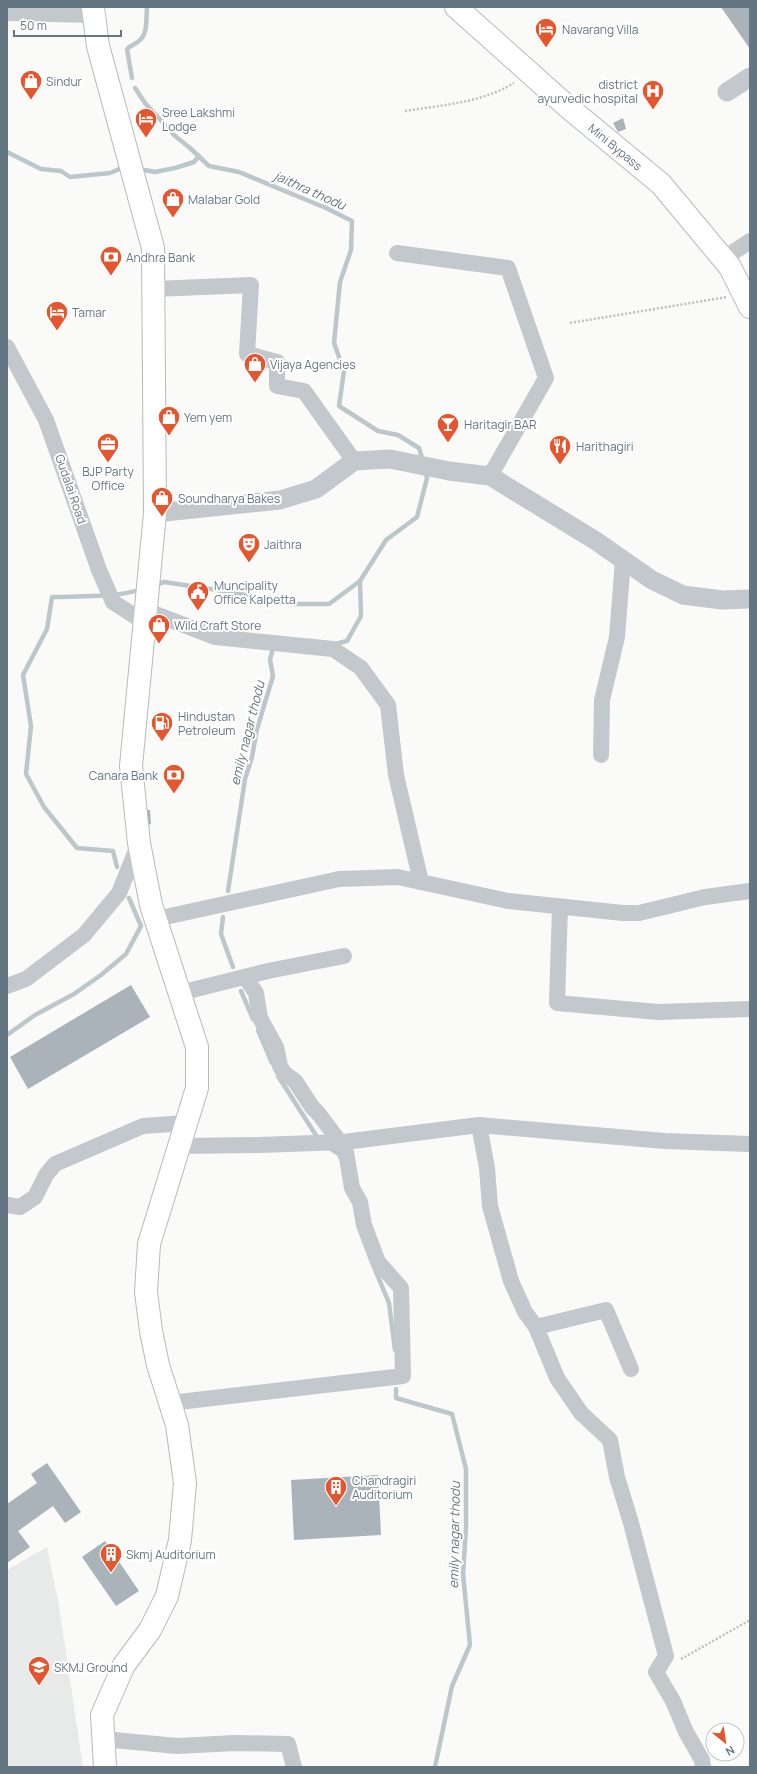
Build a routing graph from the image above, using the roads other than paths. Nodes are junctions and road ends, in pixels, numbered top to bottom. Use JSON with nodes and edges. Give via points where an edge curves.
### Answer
{"nodes":[{"id":1,"x":456,"y":7,"type":"edge"},
{"id":2,"x":93,"y":11,"type":"edge"},
{"id":3,"x":7,"y":13,"type":"edge"},
{"id":4,"x":750,"y":77,"type":"edge"},
{"id":5,"x":727,"y":92,"type":"dead end"},
{"id":6,"x":750,"y":241,"type":"edge"},
{"id":7,"x":397,"y":253,"type":"dead end"},
{"id":8,"x":723,"y":259,"type":"junction"},
{"id":9,"x":154,"y":289,"type":"junction"},
{"id":10,"x":746,"y":300,"type":"edge"},
{"id":11,"x":7,"y":347,"type":"edge"},
{"id":12,"x":354,"y":461,"type":"junction"},
{"id":13,"x":490,"y":476,"type":"junction"},
{"id":14,"x":155,"y":513,"type":"junction"},
{"id":15,"x":623,"y":560,"type":"junction"},
{"id":16,"x":750,"y":599,"type":"edge"},
{"id":17,"x":146,"y":602,"type":"junction"},
{"id":18,"x":601,"y":755,"type":"dead end"},
{"id":19,"x":140,"y":843,"type":"junction"},
{"id":20,"x":421,"y":882,"type":"junction"},
{"id":21,"x":750,"y":891,"type":"edge"},
{"id":22,"x":560,"y":907,"type":"junction"},
{"id":23,"x":156,"y":919,"type":"junction"},
{"id":24,"x":344,"y":956,"type":"dead end"},
{"id":25,"x":245,"y":977,"type":"junction"},
{"id":26,"x":7,"y":986,"type":"edge"},
{"id":27,"x":180,"y":993,"type":"junction"},
{"id":28,"x":750,"y":1010,"type":"edge"},
{"id":29,"x":186,"y":1123,"type":"junction"},
{"id":30,"x":479,"y":1125,"type":"junction"},
{"id":31,"x":339,"y":1142,"type":"junction"},
{"id":32,"x":750,"y":1144,"type":"edge"},
{"id":33,"x":180,"y":1146,"type":"junction"},
{"id":34,"x":7,"y":1205,"type":"edge"},
{"id":35,"x":536,"y":1327,"type":"junction"},
{"id":36,"x":631,"y":1368,"type":"dead end"},
{"id":37,"x":170,"y":1403,"type":"junction"},
{"id":38,"x":103,"y":1739,"type":"junction"},
{"id":39,"x":105,"y":1767,"type":"edge"},
{"id":40,"x":294,"y":1767,"type":"edge"},
{"id":41,"x":703,"y":1767,"type":"edge"}],
"edges":[{"from":1,"to":8,"type":"main road","name":"Mini Bypass","via":[[569,108],[661,184]]},
{"from":2,"to":3,"type":"street"},
{"from":2,"to":9,"type":"main road","via":[[98,46],[154,248]]},
{"from":4,"to":5,"type":"street"},
{"from":6,"to":8,"type":"street"},
{"from":7,"to":13,"type":"street","via":[[508,268],[546,378]]},
{"from":8,"to":10,"type":"main road","name":"Mini Bypass"},
{"from":9,"to":12,"type":"street","via":[[251,285],[247,354],[278,362],[277,386],[304,391]]},
{"from":9,"to":14,"type":"main road"},
{"from":11,"to":17,"type":"street","name":"Gudalai Road","via":[[46,420],[99,570],[113,602]]},
{"from":12,"to":13,"type":"street","via":[[390,459]]},
{"from":12,"to":14,"type":"street","via":[[316,489],[280,500]]},
{"from":13,"to":15,"type":"street"},
{"from":14,"to":17,"type":"main road"},
{"from":15,"to":16,"type":"street","via":[[652,580],[683,595],[722,600]]},
{"from":15,"to":18,"type":"street","via":[[617,637],[602,700]]},
{"from":17,"to":19,"type":"main road","via":[[131,766]]},
{"from":17,"to":20,"type":"street","name":"Gudalai Road","via":[[215,637],[333,649],[361,668],[388,705],[396,775]]},
{"from":19,"to":23,"type":"main road","via":[[151,905]]},
{"from":19,"to":26,"type":"street","via":[[119,893],[84,935],[26,979]]},
{"from":20,"to":22,"type":"street","via":[[508,901]]},
{"from":20,"to":23,"type":"street","via":[[398,877],[339,878]]},
{"from":21,"to":22,"type":"street","via":[[705,897],[639,913],[623,914]]},
{"from":22,"to":28,"type":"street","via":[[557,1003],[658,1012]]},
{"from":23,"to":27,"type":"main road"},
{"from":24,"to":25,"type":"street"},
{"from":25,"to":27,"type":"street"},
{"from":25,"to":31,"type":"street","via":[[256,994],[260,1018],[276,1047],[280,1066],[284,1073],[295,1081]]},
{"from":27,"to":29,"type":"main road","via":[[197,1047],[197,1088]]},
{"from":29,"to":33,"type":"main road"},
{"from":29,"to":34,"type":"street","via":[[143,1126],[55,1164],[35,1197],[20,1207]]},
{"from":30,"to":31,"type":"street"},
{"from":30,"to":32,"type":"street","via":[[665,1141]]},
{"from":30,"to":35,"type":"street","via":[[487,1168],[490,1206],[511,1281],[524,1312]]},
{"from":31,"to":33,"type":"street"},
{"from":31,"to":37,"type":"street","via":[[346,1152],[352,1188],[360,1202],[364,1225],[378,1262],[402,1288],[404,1376]]},
{"from":33,"to":37,"type":"main road","via":[[149,1244],[146,1292],[158,1365]]},
{"from":35,"to":36,"type":"street","via":[[606,1310]]},
{"from":35,"to":41,"type":"street","via":[[557,1378],[580,1413],[610,1440],[617,1477],[666,1656],[656,1672],[673,1701]]},
{"from":37,"to":38,"type":"main road","via":[[177,1425],[185,1483],[180,1540],[167,1596],[150,1630],[124,1665],[102,1715]]},
{"from":38,"to":39,"type":"main road"},
{"from":38,"to":40,"type":"street","via":[[177,1746],[288,1744]]}]}
